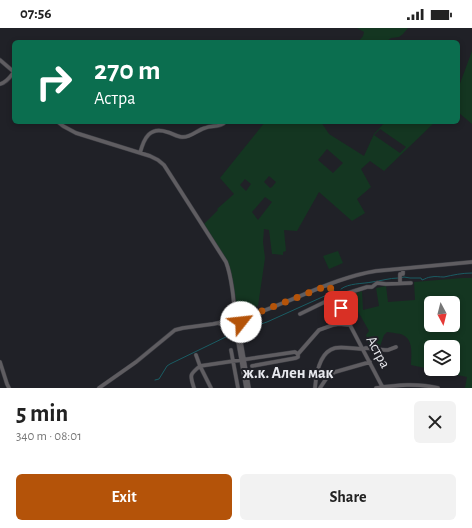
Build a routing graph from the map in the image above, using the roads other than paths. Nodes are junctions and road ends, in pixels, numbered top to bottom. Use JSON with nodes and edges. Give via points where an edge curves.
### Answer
{"nodes":[{"id":1,"x":0,"y":60,"type":"edge"},
{"id":2,"x":12,"y":70,"type":"edge"},
{"id":3,"x":12,"y":74,"type":"edge"},
{"id":4,"x":0,"y":84,"type":"edge"},
{"id":5,"x":60,"y":124,"type":"edge"},
{"id":6,"x":224,"y":124,"type":"edge"},
{"id":7,"x":140,"y":153,"type":"junction"},
{"id":8,"x":472,"y":262,"type":"edge"},
{"id":9,"x":402,"y":268,"type":"junction"},
{"id":10,"x":400,"y":282,"type":"junction"},
{"id":11,"x":411,"y":283,"type":"dead end"},
{"id":12,"x":329,"y":285,"type":"junction"},
{"id":13,"x":335,"y":297,"type":"junction"},
{"id":14,"x":257,"y":313,"type":"junction"},
{"id":15,"x":300,"y":314,"type":"dead end"},
{"id":16,"x":236,"y":320,"type":"junction"},
{"id":17,"x":240,"y":323,"type":"junction"},
{"id":18,"x":350,"y":325,"type":"junction"},
{"id":19,"x":396,"y":347,"type":"dead end"},
{"id":20,"x":363,"y":349,"type":"junction"},
{"id":21,"x":231,"y":350,"type":"dead end"},
{"id":22,"x":298,"y":354,"type":"junction"},
{"id":23,"x":196,"y":355,"type":"dead end"},
{"id":24,"x":243,"y":360,"type":"junction"},
{"id":25,"x":0,"y":362,"type":"edge"},
{"id":26,"x":233,"y":362,"type":"junction"},
{"id":27,"x":370,"y":362,"type":"junction"},
{"id":28,"x":200,"y":366,"type":"junction"},
{"id":29,"x":252,"y":366,"type":"dead end"},
{"id":30,"x":383,"y":387,"type":"edge"},
{"id":31,"x":9,"y":388,"type":"edge"},
{"id":32,"x":99,"y":388,"type":"edge"},
{"id":33,"x":194,"y":388,"type":"edge"},
{"id":34,"x":211,"y":388,"type":"edge"},
{"id":35,"x":238,"y":388,"type":"edge"},
{"id":36,"x":248,"y":388,"type":"edge"},
{"id":37,"x":315,"y":388,"type":"edge"},
{"id":38,"x":320,"y":388,"type":"edge"},
{"id":39,"x":376,"y":388,"type":"edge"},
{"id":40,"x":438,"y":388,"type":"edge"}],
"edges":[{"from":1,"to":2,"type":"street"},
{"from":3,"to":4,"type":"street"},
{"from":5,"to":7,"type":"street","via":[[76,133]]},
{"from":6,"to":7,"type":"street","via":[[205,128],[181,138],[168,132],[154,131],[145,139]]},
{"from":7,"to":16,"type":"street","via":[[164,165],[226,262]]},
{"from":8,"to":9,"type":"street"},
{"from":9,"to":10,"type":"street"},
{"from":9,"to":12,"type":"street","via":[[364,274]]},
{"from":10,"to":11,"type":"street"},
{"from":10,"to":13,"type":"street","via":[[377,283],[372,287]]},
{"from":12,"to":13,"type":"street","name":"Астра"},
{"from":12,"to":14,"type":"street"},
{"from":13,"to":15,"type":"street"},
{"from":13,"to":18,"type":"street","name":"Астра"},
{"from":14,"to":16,"type":"street"},
{"from":14,"to":17,"type":"street"},
{"from":16,"to":17,"type":"street","via":[[238,325]]},
{"from":16,"to":17,"type":"street","via":[[241,319]]},
{"from":16,"to":24,"type":"street"},
{"from":16,"to":32,"type":"street","via":[[175,330]]},
{"from":17,"to":24,"type":"street"},
{"from":18,"to":20,"type":"street","name":"Астра"},
{"from":18,"to":22,"type":"street","via":[[338,324],[319,330]]},
{"from":19,"to":20,"type":"street","via":[[388,350]]},
{"from":20,"to":27,"type":"street","name":"Астра"},
{"from":20,"to":37,"type":"street","via":[[340,347],[330,350],[319,365]]},
{"from":21,"to":26,"type":"street"},
{"from":22,"to":24,"type":"street","via":[[295,352]]},
{"from":22,"to":29,"type":"street","via":[[296,358]]},
{"from":23,"to":28,"type":"street"},
{"from":24,"to":26,"type":"street"},
{"from":24,"to":36,"type":"street"},
{"from":25,"to":31,"type":"street"},
{"from":26,"to":28,"type":"street"},
{"from":26,"to":35,"type":"street"},
{"from":27,"to":30,"type":"street","name":"Астра"},
{"from":27,"to":38,"type":"street","via":[[335,372],[328,376]]},
{"from":28,"to":33,"type":"street","via":[[191,374]]},
{"from":28,"to":34,"type":"street"},
{"from":30,"to":39,"type":"street"},
{"from":30,"to":40,"type":"street","via":[[420,385]]}]}
